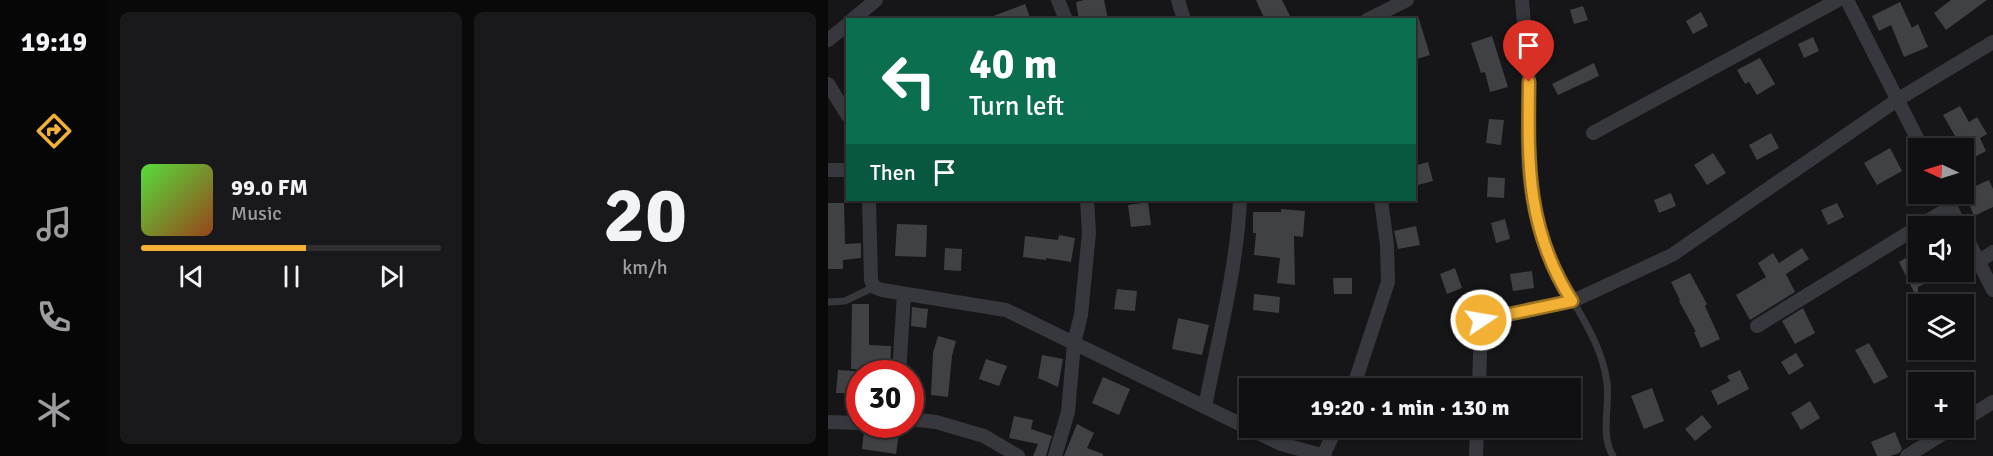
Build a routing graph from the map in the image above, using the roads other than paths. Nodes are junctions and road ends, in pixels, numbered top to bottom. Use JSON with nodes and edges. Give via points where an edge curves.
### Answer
{"nodes":[{"id":1,"x":876,"y":0,"type":"edge"},
{"id":2,"x":1058,"y":0,"type":"edge"},
{"id":3,"x":1178,"y":0,"type":"edge"},
{"id":4,"x":1407,"y":0,"type":"edge"},
{"id":5,"x":1522,"y":0,"type":"edge"},
{"id":6,"x":1838,"y":0,"type":"edge"},
{"id":7,"x":1847,"y":0,"type":"edge"},
{"id":8,"x":854,"y":18,"type":"edge"},
{"id":9,"x":1065,"y":18,"type":"edge"},
{"id":10,"x":1183,"y":18,"type":"edge"},
{"id":11,"x":1371,"y":18,"type":"edge"},
{"id":12,"x":846,"y":26,"type":"edge"},
{"id":13,"x":828,"y":40,"type":"edge"},
{"id":14,"x":1993,"y":42,"type":"edge"},
{"id":15,"x":828,"y":84,"type":"edge"},
{"id":16,"x":1897,"y":100,"type":"junction"},
{"id":17,"x":846,"y":113,"type":"edge"},
{"id":18,"x":1593,"y":133,"type":"dead end"},
{"id":19,"x":1917,"y":138,"type":"edge"},
{"id":20,"x":828,"y":170,"type":"edge"},
{"id":21,"x":846,"y":170,"type":"edge"},
{"id":22,"x":869,"y":201,"type":"edge"},
{"id":23,"x":1087,"y":201,"type":"edge"},
{"id":24,"x":1240,"y":201,"type":"edge"},
{"id":25,"x":1381,"y":201,"type":"edge"},
{"id":26,"x":1949,"y":204,"type":"edge"},
{"id":27,"x":1951,"y":207,"type":"junction"},
{"id":28,"x":1937,"y":216,"type":"edge"},
{"id":29,"x":1955,"y":216,"type":"edge"},
{"id":30,"x":1908,"y":234,"type":"edge"},
{"id":31,"x":1993,"y":252,"type":"edge"},
{"id":32,"x":1974,"y":254,"type":"edge"},
{"id":33,"x":1978,"y":262,"type":"junction"},
{"id":34,"x":874,"y":287,"type":"junction"},
{"id":35,"x":1993,"y":290,"type":"edge"},
{"id":36,"x":904,"y":294,"type":"junction"},
{"id":37,"x":1572,"y":301,"type":"junction"},
{"id":38,"x":828,"y":302,"type":"edge"},
{"id":39,"x":1757,"y":326,"type":"dead end"},
{"id":40,"x":1074,"y":343,"type":"junction"},
{"id":41,"x":901,"y":360,"type":"edge"},
{"id":42,"x":1356,"y":378,"type":"edge"},
{"id":43,"x":1479,"y":378,"type":"edge"},
{"id":44,"x":1993,"y":402,"type":"edge"},
{"id":45,"x":1204,"y":407,"type":"junction"},
{"id":46,"x":1974,"y":414,"type":"edge"},
{"id":47,"x":924,"y":421,"type":"edge"},
{"id":48,"x":828,"y":422,"type":"edge"},
{"id":49,"x":846,"y":423,"type":"edge"},
{"id":50,"x":1332,"y":438,"type":"edge"},
{"id":51,"x":1477,"y":438,"type":"edge"},
{"id":52,"x":1936,"y":438,"type":"edge"},
{"id":53,"x":1018,"y":456,"type":"edge"},
{"id":54,"x":1055,"y":456,"type":"edge"},
{"id":55,"x":1324,"y":456,"type":"edge"},
{"id":56,"x":1476,"y":456,"type":"edge"},
{"id":57,"x":1613,"y":456,"type":"edge"},
{"id":58,"x":1907,"y":456,"type":"edge"}],
"edges":[{"from":1,"to":8,"type":"street"},
{"from":2,"to":9,"type":"street"},
{"from":3,"to":10,"type":"street"},
{"from":4,"to":11,"type":"street"},
{"from":5,"to":37,"type":"street","via":[[1529,82],[1528,167],[1534,211],[1544,246]]},
{"from":6,"to":18,"type":"street"},
{"from":7,"to":16,"type":"street"},
{"from":12,"to":13,"type":"street"},
{"from":14,"to":16,"type":"street"},
{"from":15,"to":17,"type":"street"},
{"from":16,"to":19,"type":"street"},
{"from":16,"to":37,"type":"street","via":[[1672,255]]},
{"from":20,"to":21,"type":"street"},
{"from":22,"to":34,"type":"street"},
{"from":23,"to":40,"type":"street","via":[[1089,233],[1081,315]]},
{"from":24,"to":45,"type":"street","via":[[1239,231]]},
{"from":25,"to":42,"type":"street","via":[[1388,282]]},
{"from":26,"to":27,"type":"street"},
{"from":27,"to":28,"type":"street"},
{"from":27,"to":29,"type":"street"},
{"from":30,"to":39,"type":"street"},
{"from":31,"to":33,"type":"street"},
{"from":32,"to":33,"type":"street"},
{"from":33,"to":35,"type":"street"},
{"from":34,"to":36,"type":"street"},
{"from":34,"to":38,"type":"lane","via":[[845,302]]},
{"from":36,"to":40,"type":"street","via":[[1006,310]]},
{"from":36,"to":41,"type":"street"},
{"from":37,"to":43,"type":"street","via":[[1481,320]]},
{"from":37,"to":57,"type":"lane","via":[[1600,355],[1608,404],[1605,431]]},
{"from":40,"to":45,"type":"street"},
{"from":40,"to":54,"type":"street","via":[[1068,412]]},
{"from":44,"to":46,"type":"street"},
{"from":45,"to":55,"type":"street","via":[[1281,444]]},
{"from":47,"to":53,"type":"street","via":[[984,436]]},
{"from":48,"to":49,"type":"street"},
{"from":50,"to":55,"type":"street"},
{"from":51,"to":56,"type":"street"},
{"from":52,"to":58,"type":"street"}]}
